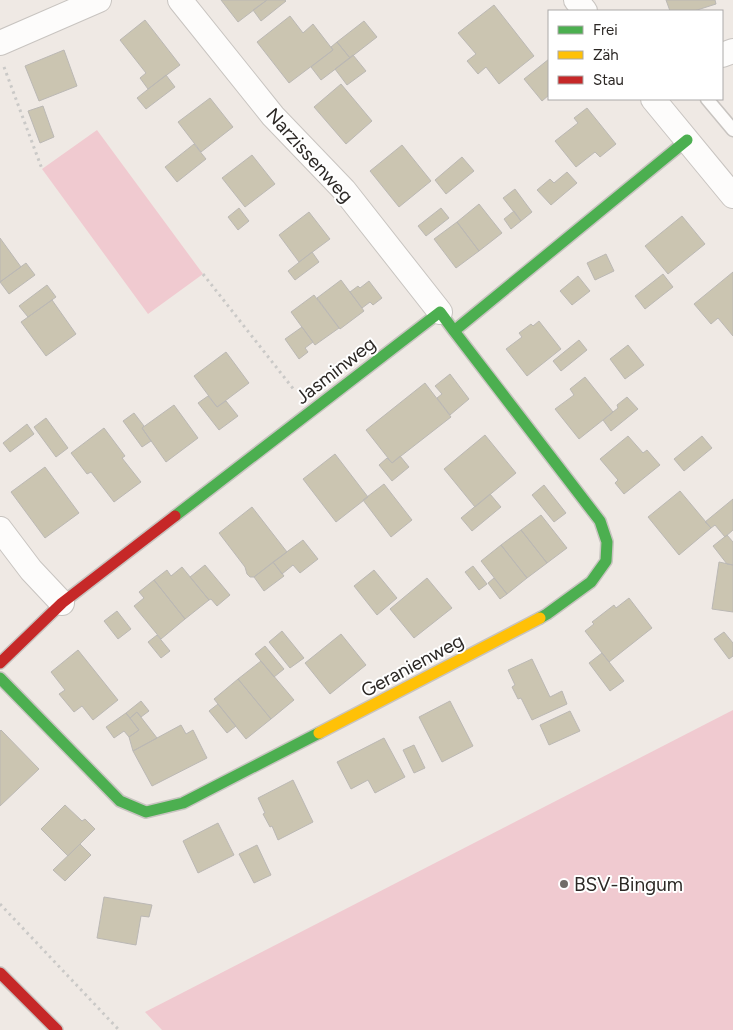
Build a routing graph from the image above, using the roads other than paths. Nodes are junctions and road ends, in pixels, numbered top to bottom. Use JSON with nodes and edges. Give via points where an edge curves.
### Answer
{"nodes":[{"id":1,"x":99,"y":0,"type":"edge"},
{"id":2,"x":180,"y":0,"type":"edge"},
{"id":3,"x":576,"y":0,"type":"edge"},
{"id":4,"x":584,"y":10,"type":"edge"},
{"id":5,"x":0,"y":43,"type":"edge"},
{"id":6,"x":654,"y":100,"type":"edge"},
{"id":7,"x":708,"y":100,"type":"edge"},
{"id":8,"x":733,"y":130,"type":"edge"},
{"id":9,"x":688,"y":140,"type":"junction"},
{"id":10,"x":733,"y":196,"type":"edge"},
{"id":11,"x":440,"y":312,"type":"junction"},
{"id":12,"x":454,"y":331,"type":"junction"},
{"id":13,"x":0,"y":529,"type":"edge"},
{"id":14,"x":62,"y":602,"type":"junction"},
{"id":15,"x":0,"y":663,"type":"edge"},
{"id":16,"x":0,"y":678,"type":"edge"},
{"id":17,"x":0,"y":973,"type":"edge"},
{"id":18,"x":57,"y":1030,"type":"edge"}],
"edges":[{"from":1,"to":5,"type":"street"},
{"from":2,"to":11,"type":"street","name":"Narzissenweg","via":[[273,116],[344,190]]},
{"from":3,"to":4,"type":"street"},
{"from":6,"to":9,"type":"street"},
{"from":7,"to":8,"type":"lane"},
{"from":9,"to":10,"type":"street"},
{"from":9,"to":12,"type":"street"},
{"from":11,"to":12,"type":"street"},
{"from":11,"to":14,"type":"street","name":"Jasminweg"},
{"from":12,"to":16,"type":"street","name":"Geranienweg","via":[[600,521],[607,542],[606,561],[592,582],[547,614],[183,804],[146,812],[120,801]]},
{"from":13,"to":14,"type":"street","via":[[31,570]]},
{"from":14,"to":15,"type":"street","name":"Jasminweg"},
{"from":17,"to":18,"type":"street"}]}
